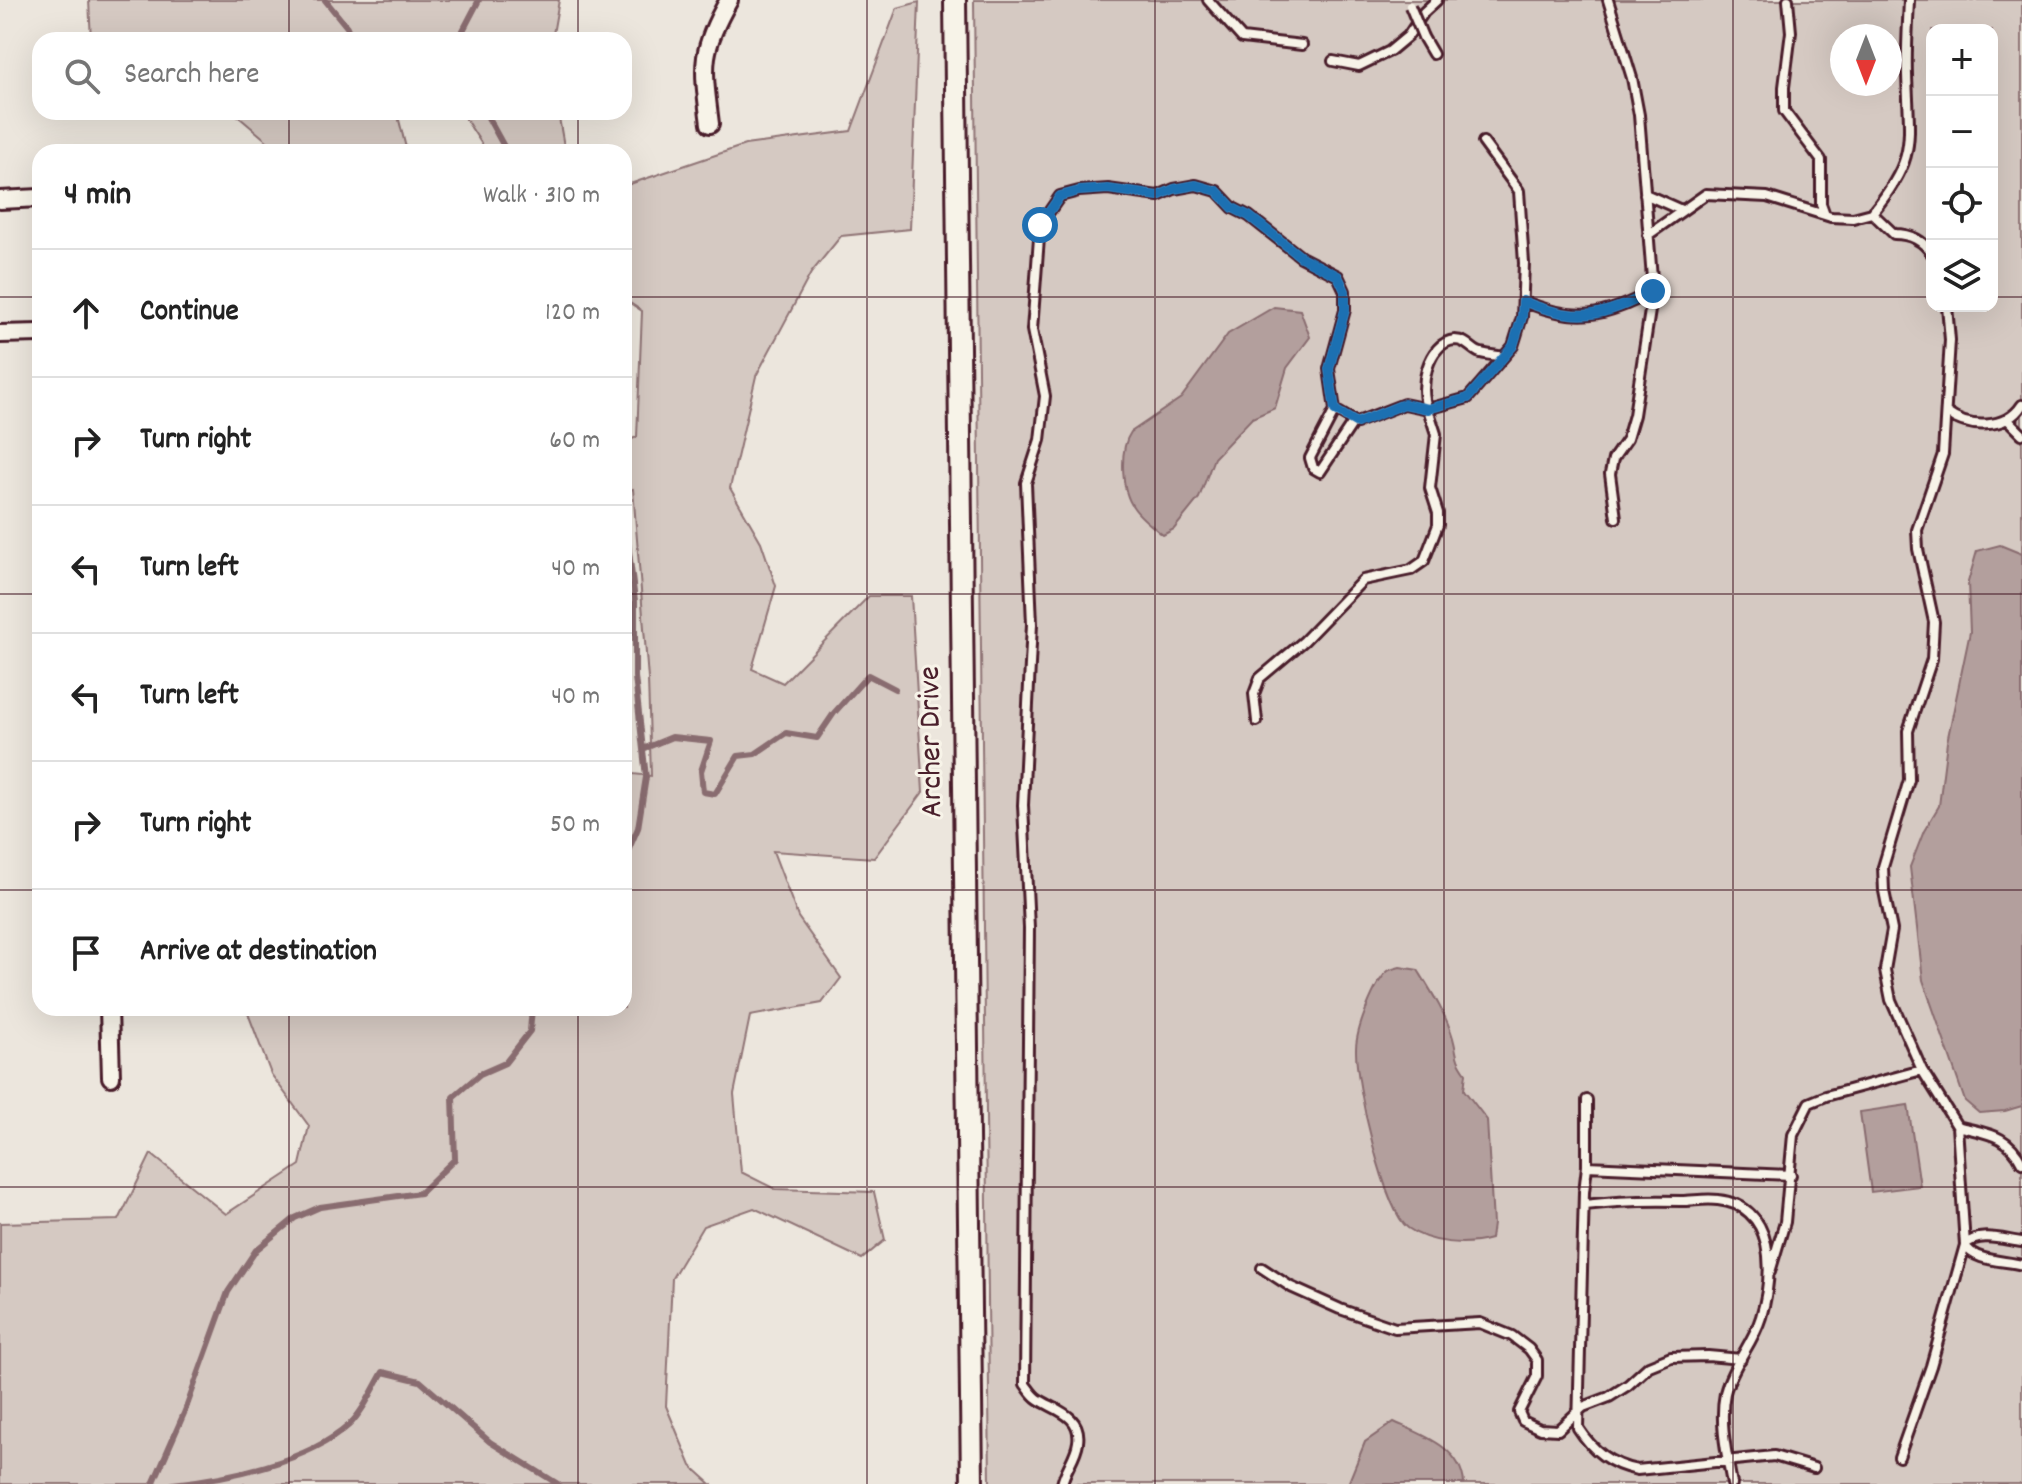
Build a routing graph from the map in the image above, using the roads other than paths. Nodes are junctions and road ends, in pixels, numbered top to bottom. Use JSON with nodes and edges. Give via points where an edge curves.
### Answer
{"nodes":[{"id":1,"x":729,"y":0,"type":"edge"},
{"id":2,"x":955,"y":0,"type":"edge"},
{"id":3,"x":1208,"y":0,"type":"edge"},
{"id":4,"x":1437,"y":0,"type":"edge"},
{"id":5,"x":1608,"y":0,"type":"edge"},
{"id":6,"x":1788,"y":0,"type":"edge"},
{"id":7,"x":1909,"y":0,"type":"edge"},
{"id":8,"x":1408,"y":3,"type":"edge"},
{"id":9,"x":1302,"y":45,"type":"dead end"},
{"id":10,"x":1433,"y":54,"type":"dead end"},
{"id":11,"x":1333,"y":61,"type":"dead end"},
{"id":12,"x":710,"y":124,"type":"dead end"},
{"id":13,"x":1483,"y":142,"type":"dead end"},
{"id":14,"x":1645,"y":194,"type":"junction"},
{"id":15,"x":32,"y":198,"type":"edge"},
{"id":16,"x":0,"y":200,"type":"edge"},
{"id":17,"x":1681,"y":210,"type":"junction"},
{"id":18,"x":1872,"y":213,"type":"junction"},
{"id":19,"x":1825,"y":215,"type":"junction"},
{"id":20,"x":1648,"y":235,"type":"junction"},
{"id":21,"x":1926,"y":245,"type":"edge"},
{"id":22,"x":1653,"y":291,"type":"junction"},
{"id":23,"x":1523,"y":301,"type":"junction"},
{"id":24,"x":1948,"y":312,"type":"edge"},
{"id":25,"x":32,"y":333,"type":"edge"},
{"id":26,"x":0,"y":334,"type":"edge"},
{"id":27,"x":1503,"y":357,"type":"junction"},
{"id":28,"x":2022,"y":405,"type":"edge"},
{"id":29,"x":1428,"y":409,"type":"junction"},
{"id":30,"x":1335,"y":410,"type":"junction"},
{"id":31,"x":1947,"y":413,"type":"junction"},
{"id":32,"x":2007,"y":419,"type":"junction"},
{"id":33,"x":1357,"y":423,"type":"junction"},
{"id":34,"x":2022,"y":434,"type":"edge"},
{"id":35,"x":1616,"y":518,"type":"dead end"},
{"id":36,"x":1257,"y":721,"type":"dead end"},
{"id":37,"x":109,"y":1016,"type":"edge"},
{"id":38,"x":1922,"y":1070,"type":"junction"},
{"id":39,"x":111,"y":1077,"type":"dead end"},
{"id":40,"x":1587,"y":1100,"type":"dead end"},
{"id":41,"x":1957,"y":1126,"type":"junction"},
{"id":42,"x":2022,"y":1163,"type":"edge"},
{"id":43,"x":1587,"y":1166,"type":"junction"},
{"id":44,"x":1791,"y":1175,"type":"junction"},
{"id":45,"x":1584,"y":1205,"type":"junction"},
{"id":46,"x":2022,"y":1242,"type":"edge"},
{"id":47,"x":1965,"y":1245,"type":"junction"},
{"id":48,"x":2022,"y":1265,"type":"edge"},
{"id":49,"x":1262,"y":1268,"type":"dead end"},
{"id":50,"x":1770,"y":1272,"type":"junction"},
{"id":51,"x":1741,"y":1359,"type":"junction"},
{"id":52,"x":1578,"y":1413,"type":"junction"},
{"id":53,"x":1899,"y":1457,"type":"dead end"},
{"id":54,"x":1728,"y":1461,"type":"junction"},
{"id":55,"x":1814,"y":1468,"type":"dead end"},
{"id":56,"x":972,"y":1484,"type":"edge"},
{"id":57,"x":1062,"y":1484,"type":"edge"},
{"id":58,"x":1732,"y":1484,"type":"edge"}],
"edges":[{"from":1,"to":12,"type":"street","via":[[705,54]]},
{"from":2,"to":56,"type":"street","name":"Archer Drive"},
{"from":3,"to":9,"type":"lane","via":[[1242,38]]},
{"from":4,"to":11,"type":"lane","via":[[1390,51],[1359,66]]},
{"from":5,"to":14,"type":"lane","via":[[1632,78]]},
{"from":6,"to":19,"type":"lane","via":[[1791,32],[1784,111],[1821,160]]},
{"from":7,"to":18,"type":"lane","via":[[1908,151],[1898,179]]},
{"from":8,"to":10,"type":"lane","bridge":true},
{"from":13,"to":23,"type":"lane","via":[[1519,191]]},
{"from":14,"to":17,"type":"lane"},
{"from":14,"to":20,"type":"lane"},
{"from":15,"to":16,"type":"street"},
{"from":17,"to":19,"type":"lane","via":[[1706,194],[1767,197]]},
{"from":17,"to":20,"type":"lane"},
{"from":18,"to":19,"type":"lane","via":[[1853,218]]},
{"from":18,"to":21,"type":"lane","via":[[1894,234]]},
{"from":20,"to":22,"type":"lane"},
{"from":22,"to":23,"type":"lane","via":[[1621,308],[1586,316],[1550,312]]},
{"from":22,"to":35,"type":"lane","via":[[1634,415],[1610,474]]},
{"from":23,"to":27,"type":"lane","via":[[1513,346]]},
{"from":24,"to":31,"type":"lane"},
{"from":25,"to":26,"type":"street"},
{"from":27,"to":29,"type":"lane","via":[[1468,398]]},
{"from":27,"to":29,"type":"lane","via":[[1455,340],[1442,346],[1431,358],[1423,388]]},
{"from":28,"to":32,"type":"lane"},
{"from":29,"to":33,"type":"lane","via":[[1404,404]]},
{"from":29,"to":36,"type":"lane","via":[[1436,434],[1430,488],[1438,525],[1424,561],[1411,570],[1363,580],[1260,678],[1254,694]]},
{"from":30,"to":33,"type":"lane"},
{"from":30,"to":33,"type":"lane","via":[[1310,458],[1313,468],[1320,472]]},
{"from":30,"to":57,"type":"lane","via":[[1329,369],[1345,310],[1338,276],[1301,257],[1217,191],[1196,185],[1158,196],[1079,191],[1060,196],[1049,210],[1040,225],[1032,330],[1045,396],[1040,440],[1026,483],[1032,624],[1023,805],[1029,928],[1025,1384],[1035,1397],[1070,1415],[1076,1428],[1079,1441]]},
{"from":31,"to":32,"type":"lane","via":[[1967,424]]},
{"from":31,"to":38,"type":"lane","via":[[1943,454],[1917,530],[1934,622],[1932,659],[1908,731],[1909,780],[1883,867],[1892,930],[1885,970],[1891,1000]]},
{"from":32,"to":34,"type":"lane"},
{"from":37,"to":39,"type":"street"},
{"from":38,"to":41,"type":"lane"},
{"from":38,"to":44,"type":"lane","via":[[1809,1103],[1793,1135]]},
{"from":40,"to":43,"type":"lane"},
{"from":41,"to":42,"type":"lane","via":[[2001,1137]]},
{"from":41,"to":47,"type":"lane"},
{"from":43,"to":44,"type":"lane"},
{"from":43,"to":45,"type":"lane"},
{"from":44,"to":50,"type":"lane","via":[[1785,1222]]},
{"from":45,"to":50,"type":"lane","via":[[1718,1200],[1744,1207],[1757,1218]]},
{"from":45,"to":52,"type":"lane"},
{"from":46,"to":47,"type":"lane","via":[[1983,1237]]},
{"from":47,"to":48,"type":"lane","via":[[1982,1257]]},
{"from":47,"to":53,"type":"lane"},
{"from":49,"to":52,"type":"lane","via":[[1291,1287],[1395,1328],[1480,1323],[1512,1336],[1537,1360],[1537,1376],[1519,1412],[1523,1421],[1558,1430]]},
{"from":50,"to":51,"type":"lane","via":[[1761,1318]]},
{"from":51,"to":52,"type":"lane","via":[[1671,1357]]},
{"from":51,"to":54,"type":"lane","via":[[1724,1397]]},
{"from":52,"to":54,"type":"lane","via":[[1578,1428],[1589,1445],[1618,1466],[1637,1470]]},
{"from":54,"to":55,"type":"lane","via":[[1774,1456]]},
{"from":54,"to":58,"type":"lane"}]}
